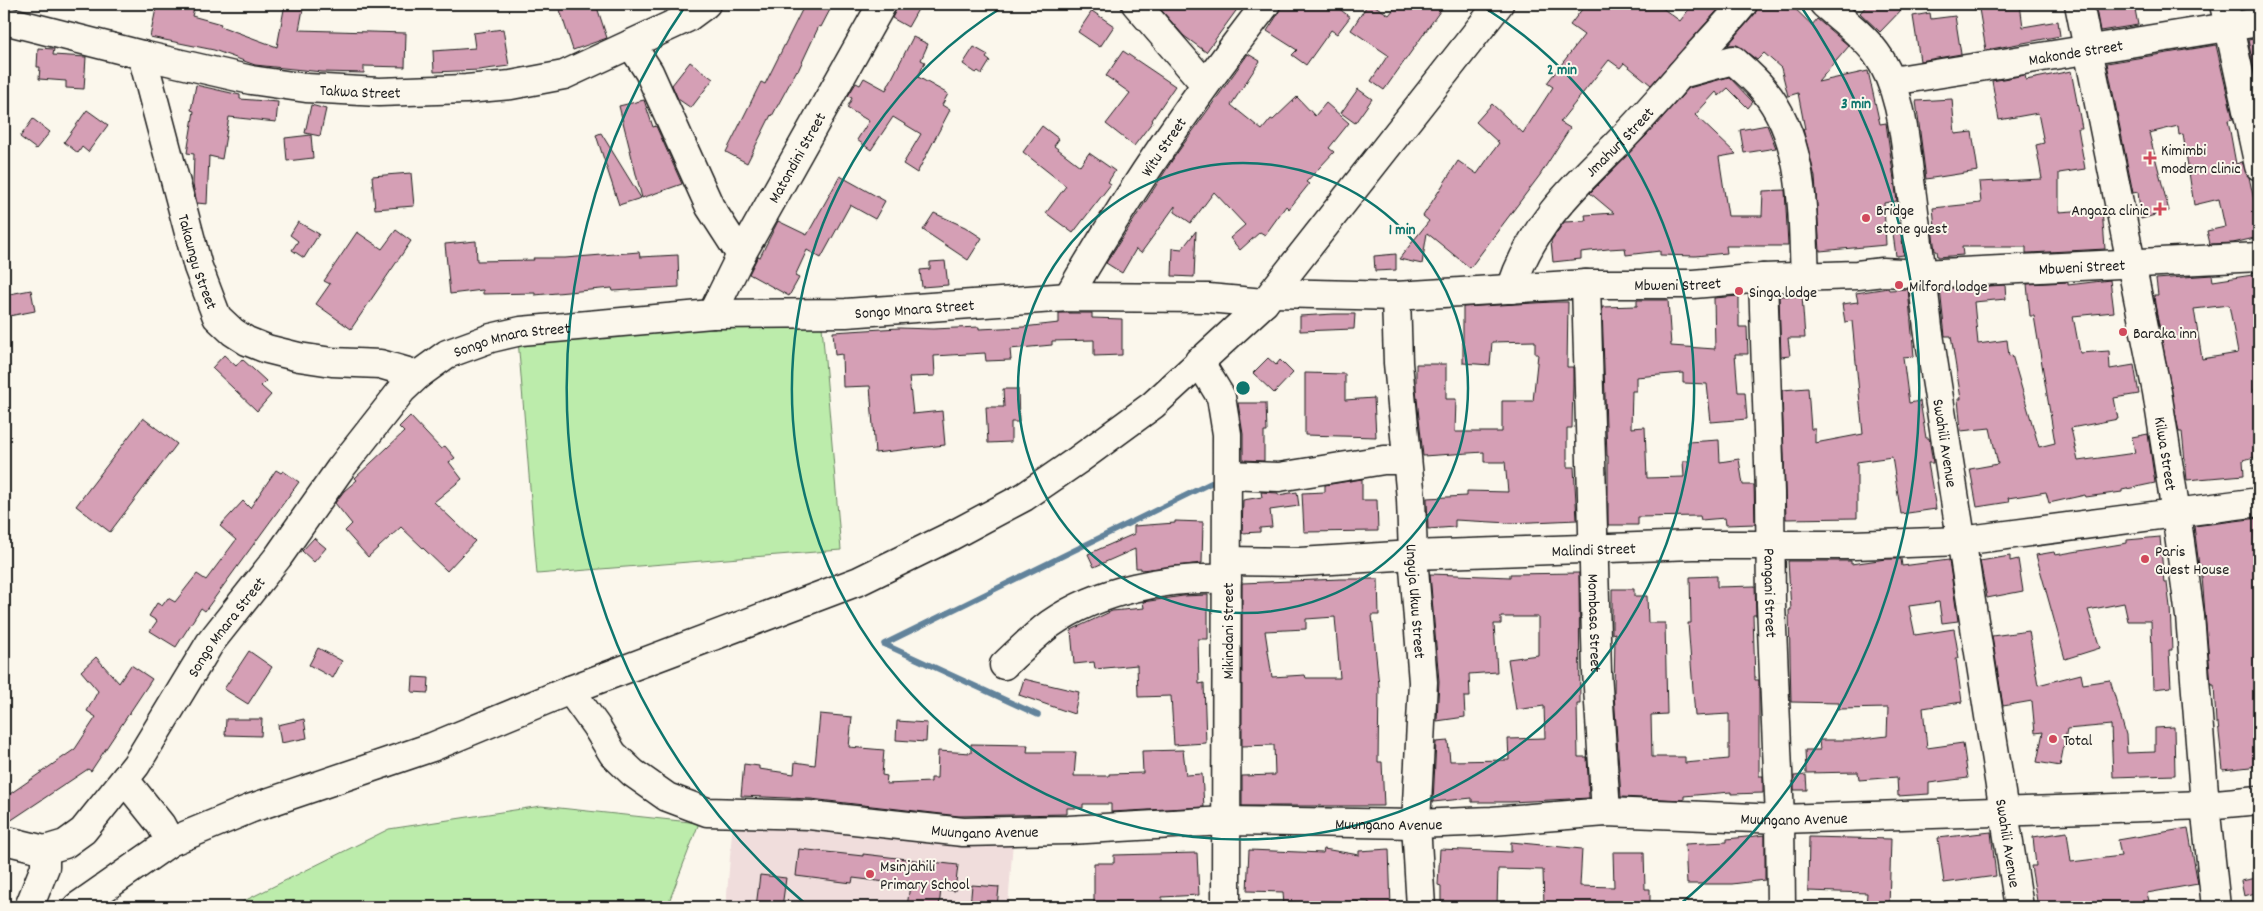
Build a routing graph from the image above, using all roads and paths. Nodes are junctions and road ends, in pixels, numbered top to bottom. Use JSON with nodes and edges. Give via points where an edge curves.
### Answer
{"nodes":[{"id":1,"x":706,"y":4,"type":"edge"},
{"id":2,"x":1136,"y":4,"type":"edge"},
{"id":3,"x":1266,"y":4,"type":"edge"},
{"id":4,"x":1500,"y":4,"type":"edge"},
{"id":5,"x":1742,"y":4,"type":"edge"},
{"id":6,"x":1824,"y":4,"type":"edge"},
{"id":7,"x":2079,"y":4,"type":"edge"},
{"id":8,"x":871,"y":8,"type":"edge"},
{"id":9,"x":2227,"y":15,"type":"edge"},
{"id":10,"x":4,"y":20,"type":"edge"},
{"id":11,"x":2259,"y":22,"type":"edge"},
{"id":12,"x":631,"y":44,"type":"junction"},
{"id":13,"x":2089,"y":49,"type":"junction"},
{"id":14,"x":142,"y":55,"type":"junction"},
{"id":15,"x":1681,"y":74,"type":"junction"},
{"id":16,"x":1892,"y":81,"type":"junction"},
{"id":17,"x":1204,"y":84,"type":"junction"},
{"id":18,"x":2259,"y":166,"type":"edge"},
{"id":19,"x":741,"y":255,"type":"junction"},
{"id":20,"x":2259,"y":257,"type":"edge"},
{"id":21,"x":2132,"y":263,"type":"junction"},
{"id":22,"x":1922,"y":274,"type":"junction"},
{"id":23,"x":1805,"y":277,"type":"junction"},
{"id":24,"x":1763,"y":278,"type":"junction"},
{"id":25,"x":1586,"y":284,"type":"junction"},
{"id":26,"x":1511,"y":289,"type":"junction"},
{"id":27,"x":1068,"y":296,"type":"junction"},
{"id":28,"x":1396,"y":296,"type":"junction"},
{"id":29,"x":1269,"y":298,"type":"junction"},
{"id":30,"x":712,"y":314,"type":"junction"},
{"id":31,"x":1199,"y":362,"type":"junction"},
{"id":32,"x":418,"y":375,"type":"junction"},
{"id":33,"x":1407,"y":460,"type":"junction"},
{"id":34,"x":1228,"y":475,"type":"junction"},
{"id":35,"x":2259,"y":502,"type":"edge"},
{"id":36,"x":2176,"y":513,"type":"junction"},
{"id":37,"x":1961,"y":541,"type":"junction"},
{"id":38,"x":1770,"y":546,"type":"junction"},
{"id":39,"x":1593,"y":548,"type":"junction"},
{"id":40,"x":1413,"y":555,"type":"junction"},
{"id":41,"x":1228,"y":570,"type":"junction"},
{"id":42,"x":1004,"y":665,"type":"dead end"},
{"id":43,"x":570,"y":690,"type":"junction"},
{"id":44,"x":125,"y":780,"type":"junction"},
{"id":45,"x":2259,"y":800,"type":"edge"},
{"id":46,"x":2205,"y":805,"type":"junction"},
{"id":47,"x":1606,"y":812,"type":"junction"},
{"id":48,"x":2004,"y":813,"type":"junction"},
{"id":49,"x":1780,"y":819,"type":"junction"},
{"id":50,"x":1226,"y":821,"type":"junction"},
{"id":51,"x":1416,"y":824,"type":"junction"},
{"id":52,"x":4,"y":840,"type":"edge"},
{"id":53,"x":170,"y":842,"type":"junction"},
{"id":54,"x":45,"y":850,"type":"junction"},
{"id":55,"x":29,"y":907,"type":"edge"},
{"id":56,"x":77,"y":907,"type":"edge"},
{"id":57,"x":1226,"y":907,"type":"edge"},
{"id":58,"x":1420,"y":907,"type":"edge"},
{"id":59,"x":1781,"y":907,"type":"edge"},
{"id":60,"x":2019,"y":907,"type":"edge"},
{"id":61,"x":2216,"y":907,"type":"edge"}],
"edges":[{"from":1,"to":12,"type":"main road","name":"Takwa Street","via":[[687,18]]},
{"from":2,"to":17,"type":"main road"},
{"from":3,"to":17,"type":"main road","name":"Witu Street"},
{"from":4,"to":29,"type":"main road"},
{"from":5,"to":15,"type":"main road","name":"Jmahuri Street"},
{"from":6,"to":16,"type":"main road","name":"Swahili Avenue","via":[[1876,53]]},
{"from":7,"to":13,"type":"main road","name":"Kilwa Street"},
{"from":8,"to":19,"type":"main road","name":"Matondini Street"},
{"from":9,"to":11,"type":"main road","name":"Makonde Street"},
{"from":9,"to":13,"type":"main road","name":"Makonde Street"},
{"from":9,"to":18,"type":"main road"},
{"from":10,"to":14,"type":"main road","name":"Takwa Street"},
{"from":12,"to":14,"type":"main road","name":"Takwa Street","via":[[564,75],[466,89],[379,92],[306,88],[251,80]]},
{"from":12,"to":19,"type":"main road","via":[[658,90],[710,207]]},
{"from":13,"to":16,"type":"main road","name":"Makonde Street"},
{"from":13,"to":21,"type":"main road","name":"Kilwa Street"},
{"from":14,"to":32,"type":"main road","name":"Takaungu Street","via":[[198,267],[217,317],[247,341],[267,348],[332,362],[380,364]]},
{"from":15,"to":23,"type":"main road","via":[[1732,60],[1764,89],[1775,106],[1793,147],[1799,177]]},
{"from":15,"to":26,"type":"main road","name":"Jmahuri Street","via":[[1543,222],[1517,268]]},
{"from":16,"to":22,"type":"main road","name":"Swahili Avenue","via":[[1902,125]]},
{"from":17,"to":27,"type":"main road","name":"Witu Street"},
{"from":19,"to":30,"type":"main road","name":"Matondini Street"},
{"from":20,"to":21,"type":"main road","name":"Mbweni Street"},
{"from":21,"to":22,"type":"main road","name":"Mbweni Street"},
{"from":21,"to":36,"type":"main road","name":"Kilwa Street"},
{"from":22,"to":23,"type":"main road","name":"Mbweni Street","via":[[1883,272]]},
{"from":22,"to":37,"type":"main road","name":"Swahili Avenue"},
{"from":23,"to":24,"type":"main road","name":"Mbweni Street"},
{"from":24,"to":25,"type":"main road","name":"Mbweni Street","via":[[1694,284]]},
{"from":24,"to":38,"type":"main road","name":"Pangani Street"},
{"from":25,"to":26,"type":"main road","name":"Mbweni Street"},
{"from":25,"to":39,"type":"main road","name":"Mombasa Street"},
{"from":26,"to":28,"type":"main road","name":"Mbweni Street"},
{"from":27,"to":29,"type":"main road","name":"Songo Mnara Street"},
{"from":27,"to":30,"type":"main road","name":"Songo Mnara Street","via":[[846,313]]},
{"from":28,"to":29,"type":"main road","name":"Mbweni Street"},
{"from":28,"to":33,"type":"main road","name":"Unguja Ukuu Street"},
{"from":29,"to":31,"type":"main road"},
{"from":30,"to":32,"type":"main road","name":"Songo Mnara Street","via":[[520,331],[446,354]]},
{"from":31,"to":34,"type":"main road","name":"Mikindani Street","via":[[1221,397],[1228,434]]},
{"from":31,"to":43,"type":"main road","via":[[1153,405],[1078,460],[1024,497],[951,536],[859,581]]},
{"from":32,"to":44,"type":"main road","name":"Songo Mnara Street","via":[[402,390],[340,468],[278,557],[210,643]]},
{"from":33,"to":34,"type":"main road","via":[[1384,460],[1279,476]]},
{"from":33,"to":40,"type":"main road","name":"Unguja Ukuu Street"},
{"from":34,"to":41,"type":"main road","name":"Mikindani Street"},
{"from":35,"to":36,"type":"main road","name":"Malindi Street"},
{"from":36,"to":37,"type":"main road","name":"Malindi Street"},
{"from":36,"to":46,"type":"main road","name":"Kilwa Street","via":[[2190,616]]},
{"from":37,"to":38,"type":"main road","name":"Malindi Street"},
{"from":37,"to":48,"type":"main road","name":"Swahili Avenue"},
{"from":38,"to":39,"type":"main road","name":"Malindi Street"},
{"from":38,"to":49,"type":"main road","name":"Pangani Street"},
{"from":39,"to":40,"type":"main road","name":"Malindi Street"},
{"from":39,"to":47,"type":"main road","name":"Mombasa Street"},
{"from":40,"to":41,"type":"main road","name":"Malindi Street"},
{"from":40,"to":51,"type":"main road","name":"Unguja Ukuu Street","via":[[1424,682]]},
{"from":41,"to":42,"type":"main road","name":"Malindi Street","via":[[1206,578],[1094,600],[1051,624]]},
{"from":41,"to":50,"type":"main road","name":"Mikindani Street"},
{"from":43,"to":50,"type":"main road","name":"Muungano Avenue","via":[[613,754],[633,773],[667,797],[707,812],[808,815],[963,832]]},
{"from":43,"to":53,"type":"main road","via":[[432,747],[252,808]]},
{"from":44,"to":53,"type":"main road","via":[[161,825]]},
{"from":44,"to":54,"type":"main road","name":"Songo Mnara Street","via":[[83,831],[65,844]]},
{"from":45,"to":46,"type":"main road","name":"Muungano Avenue"},
{"from":46,"to":48,"type":"main road","name":"Muungano Avenue"},
{"from":46,"to":61,"type":"main road","name":"Kilwa Street"},
{"from":47,"to":49,"type":"main road","name":"Muungano Avenue"},
{"from":47,"to":51,"type":"main road","name":"Muungano Avenue"},
{"from":48,"to":49,"type":"main road","name":"Muungano Avenue"},
{"from":48,"to":60,"type":"main road","name":"Swahili Avenue"},
{"from":49,"to":59,"type":"main road","name":"Pangani Street"},
{"from":50,"to":51,"type":"main road","name":"Muungano Avenue"},
{"from":50,"to":57,"type":"main road","name":"Mikindani Street"},
{"from":51,"to":58,"type":"main road","name":"Unguja Ukuu Street"},
{"from":52,"to":54,"type":"main road"},
{"from":53,"to":56,"type":"main road"},
{"from":54,"to":55,"type":"main road","via":[[45,867]]}]}
